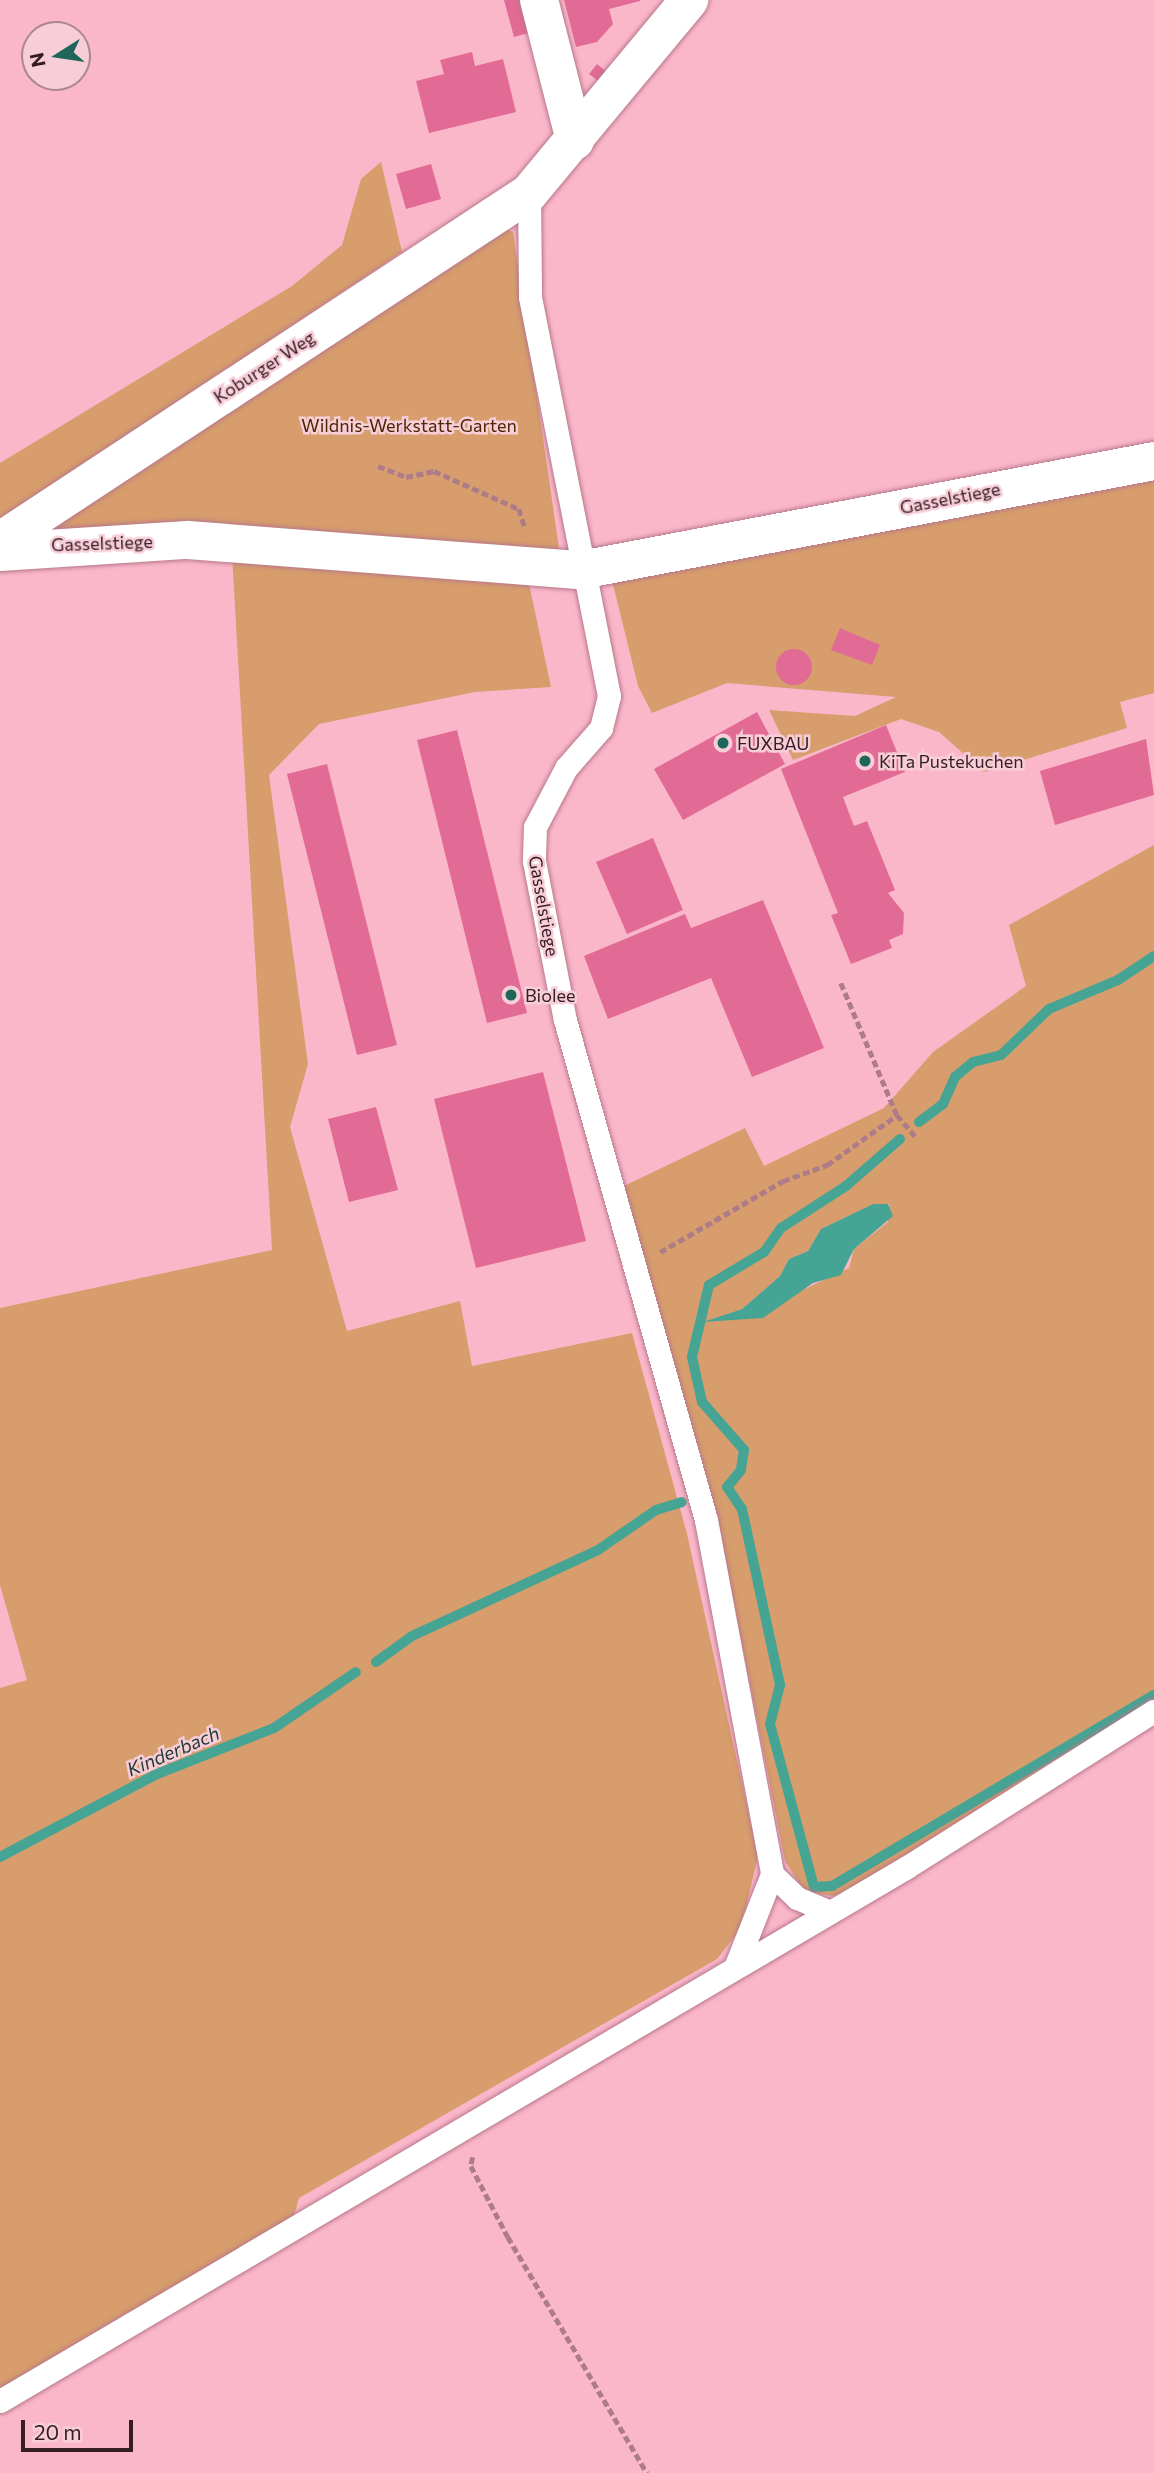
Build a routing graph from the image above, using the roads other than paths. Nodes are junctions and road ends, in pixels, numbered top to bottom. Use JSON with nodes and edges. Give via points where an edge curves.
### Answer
{"nodes":[{"id":1,"x":539,"y":0,"type":"edge"},
{"id":2,"x":689,"y":0,"type":"edge"},
{"id":3,"x":575,"y":140,"type":"junction"},
{"id":4,"x":529,"y":193,"type":"junction"},
{"id":5,"x":1154,"y":461,"type":"edge"},
{"id":6,"x":0,"y":541,"type":"edge"},
{"id":7,"x":0,"y":552,"type":"edge"},
{"id":8,"x":581,"y":570,"type":"junction"},
{"id":9,"x":1154,"y":1712,"type":"edge"},
{"id":10,"x":772,"y":1874,"type":"junction"},
{"id":11,"x":830,"y":1912,"type":"junction"},
{"id":12,"x":736,"y":1965,"type":"junction"},
{"id":13,"x":0,"y":2401,"type":"edge"}],
"edges":[{"from":1,"to":3,"type":"street"},
{"from":2,"to":3,"type":"street","name":"Koburger Weg"},
{"from":3,"to":4,"type":"street","name":"Koburger Weg"},
{"from":4,"to":6,"type":"street","name":"Koburger Weg"},
{"from":4,"to":8,"type":"lane","via":[[530,297]]},
{"from":5,"to":8,"type":"street","name":"Gasselstiege"},
{"from":7,"to":8,"type":"street","name":"Gasselstiege","via":[[188,540]]},
{"from":8,"to":10,"type":"lane","name":"Gasselstiege","via":[[609,696],[601,728],[566,768],[534,827],[534,861],[565,1020],[706,1520]]},
{"from":9,"to":11,"type":"lane"},
{"from":10,"to":11,"type":"lane","via":[[797,1898]]},
{"from":10,"to":12,"type":"lane"},
{"from":11,"to":12,"type":"lane"},
{"from":12,"to":13,"type":"lane"}]}
